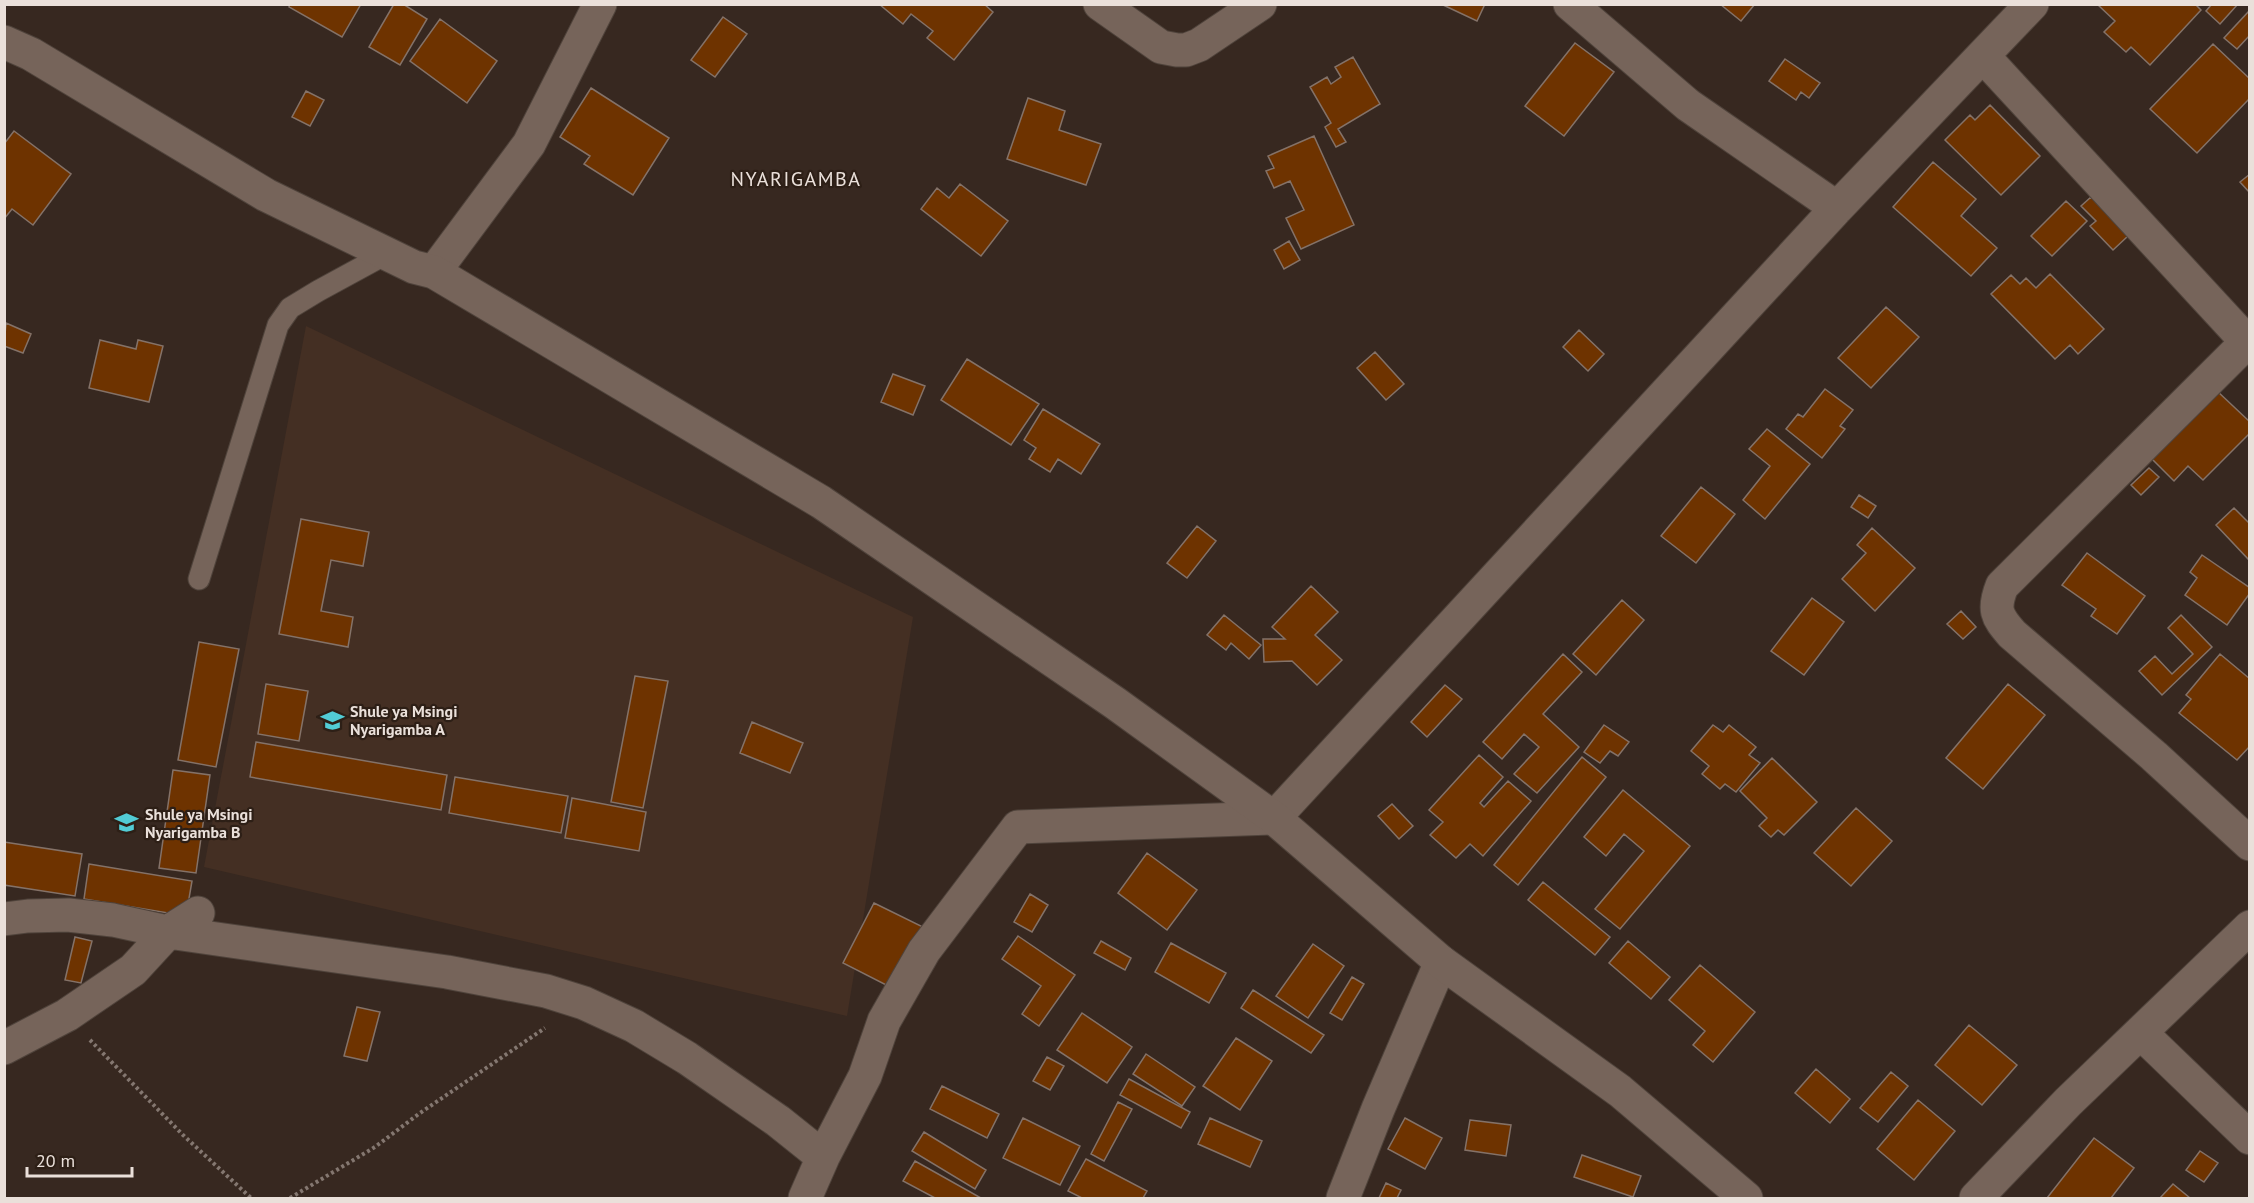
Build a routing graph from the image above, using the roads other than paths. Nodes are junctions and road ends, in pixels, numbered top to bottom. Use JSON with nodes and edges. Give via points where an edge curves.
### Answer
{"nodes":[{"id":1,"x":600,"y":4,"type":"edge"},
{"id":2,"x":1100,"y":4,"type":"edge"},
{"id":3,"x":1260,"y":4,"type":"edge"},
{"id":4,"x":1569,"y":4,"type":"edge"},
{"id":5,"x":2032,"y":4,"type":"edge"},
{"id":6,"x":4,"y":42,"type":"edge"},
{"id":7,"x":1983,"y":56,"type":"junction"},
{"id":8,"x":1837,"y":208,"type":"junction"},
{"id":9,"x":387,"y":254,"type":"junction"},
{"id":10,"x":434,"y":272,"type":"junction"},
{"id":11,"x":2248,"y":343,"type":"edge"},
{"id":12,"x":199,"y":579,"type":"dead end"},
{"id":13,"x":1274,"y":818,"type":"junction"},
{"id":14,"x":2250,"y":843,"type":"edge"},
{"id":15,"x":198,"y":913,"type":"dead end"},
{"id":16,"x":4,"y":919,"type":"edge"},
{"id":17,"x":2250,"y":927,"type":"edge"},
{"id":18,"x":168,"y":932,"type":"junction"},
{"id":19,"x":1441,"y":962,"type":"junction"},
{"id":20,"x":2141,"y":1033,"type":"junction"},
{"id":21,"x":4,"y":1048,"type":"edge"},
{"id":22,"x":2250,"y":1138,"type":"edge"},
{"id":23,"x":823,"y":1156,"type":"junction"},
{"id":24,"x":805,"y":1198,"type":"edge"},
{"id":25,"x":1343,"y":1198,"type":"edge"},
{"id":26,"x":1746,"y":1198,"type":"edge"},
{"id":27,"x":1976,"y":1198,"type":"edge"}],
"edges":[{"from":1,"to":10,"type":"street","via":[[529,144]]},
{"from":2,"to":3,"type":"street","via":[[1161,47],[1177,50],[1199,45]]},
{"from":4,"to":8,"type":"street","via":[[1688,105]]},
{"from":5,"to":7,"type":"street"},
{"from":6,"to":9,"type":"street","via":[[31,54],[266,195]]},
{"from":7,"to":8,"type":"street"},
{"from":7,"to":11,"type":"street"},
{"from":8,"to":13,"type":"street"},
{"from":9,"to":10,"type":"street"},
{"from":9,"to":12,"type":"lane","via":[[290,308],[278,325]]},
{"from":10,"to":13,"type":"street","via":[[820,502],[1115,703]]},
{"from":11,"to":14,"type":"street","via":[[2002,586],[1995,602],[1999,619],[2012,634]]},
{"from":13,"to":19,"type":"street"},
{"from":13,"to":23,"type":"street","via":[[1018,827],[924,951],[884,1021],[865,1076]]},
{"from":15,"to":18,"type":"street"},
{"from":16,"to":18,"type":"street","via":[[68,915]]},
{"from":17,"to":20,"type":"street"},
{"from":18,"to":21,"type":"street","via":[[133,970],[67,1015]]},
{"from":18,"to":23,"type":"street","via":[[447,972],[546,991],[584,1003],[634,1026],[687,1058]]},
{"from":19,"to":25,"type":"street"},
{"from":19,"to":26,"type":"street","via":[[1620,1091]]},
{"from":20,"to":22,"type":"street"},
{"from":20,"to":27,"type":"street"},
{"from":23,"to":24,"type":"street"}]}
